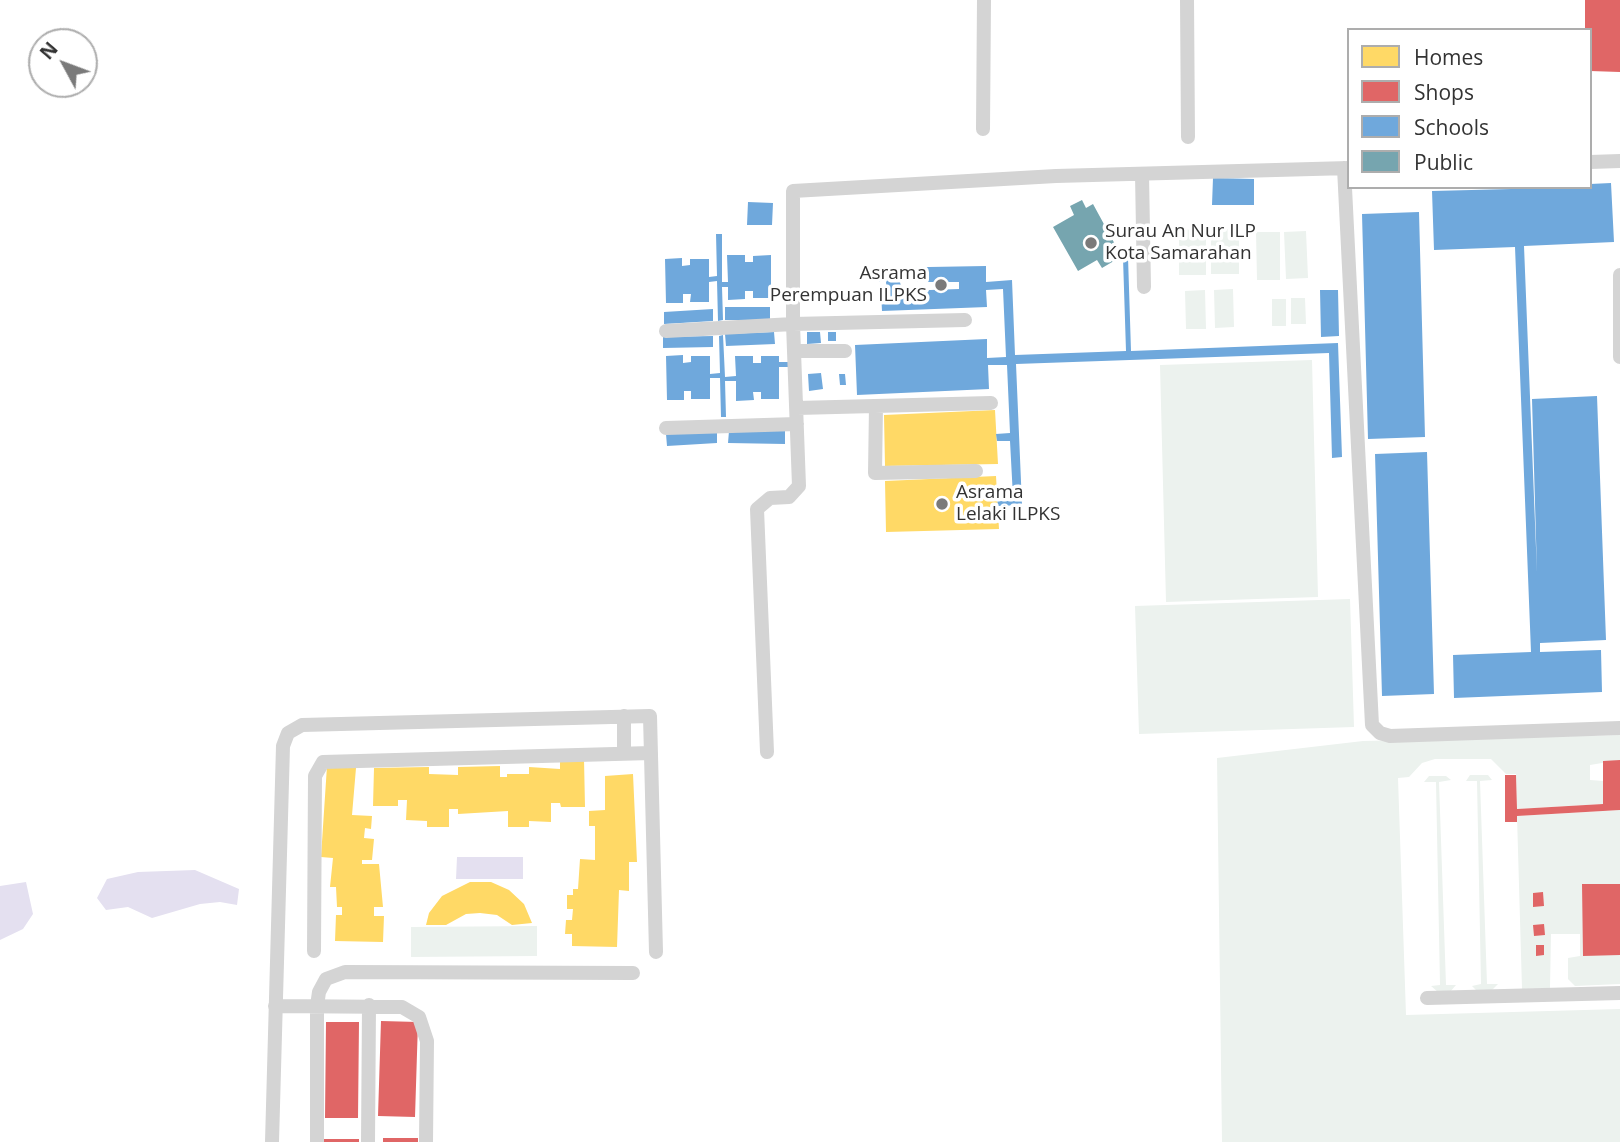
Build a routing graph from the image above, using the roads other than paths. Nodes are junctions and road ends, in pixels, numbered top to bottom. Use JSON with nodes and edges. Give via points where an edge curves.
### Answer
{"nodes":[{"id":1,"x":984,"y":0,"type":"edge"},
{"id":2,"x":1187,"y":0,"type":"edge"},
{"id":3,"x":983,"y":129,"type":"dead end"},
{"id":4,"x":1188,"y":137,"type":"dead end"},
{"id":5,"x":1620,"y":161,"type":"edge"},
{"id":6,"x":1592,"y":162,"type":"edge"},
{"id":7,"x":1346,"y":168,"type":"edge"},
{"id":8,"x":1142,"y":174,"type":"junction"},
{"id":9,"x":1620,"y":275,"type":"edge"},
{"id":10,"x":1144,"y":287,"type":"dead end"},
{"id":11,"x":965,"y":320,"type":"dead end"},
{"id":12,"x":793,"y":324,"type":"junction"},
{"id":13,"x":666,"y":331,"type":"dead end"},
{"id":14,"x":794,"y":351,"type":"junction"},
{"id":15,"x":845,"y":351,"type":"dead end"},
{"id":16,"x":1620,"y":357,"type":"edge"},
{"id":17,"x":991,"y":403,"type":"dead end"},
{"id":18,"x":876,"y":406,"type":"junction"},
{"id":19,"x":796,"y":408,"type":"junction"},
{"id":20,"x":797,"y":425,"type":"junction"},
{"id":21,"x":666,"y":428,"type":"dead end"},
{"id":22,"x":976,"y":471,"type":"dead end"},
{"id":23,"x":624,"y":716,"type":"junction"},
{"id":24,"x":1620,"y":728,"type":"edge"},
{"id":25,"x":767,"y":752,"type":"dead end"},
{"id":26,"x":624,"y":753,"type":"junction"},
{"id":27,"x":650,"y":753,"type":"junction"},
{"id":28,"x":314,"y":951,"type":"dead end"},
{"id":29,"x":656,"y":952,"type":"dead end"},
{"id":30,"x":633,"y":973,"type":"dead end"},
{"id":31,"x":1620,"y":993,"type":"edge"},
{"id":32,"x":1427,"y":998,"type":"dead end"},
{"id":33,"x":369,"y":1005,"type":"junction"},
{"id":34,"x":275,"y":1006,"type":"junction"},
{"id":35,"x":317,"y":1006,"type":"junction"},
{"id":36,"x":272,"y":1142,"type":"edge"},
{"id":37,"x":317,"y":1142,"type":"edge"},
{"id":38,"x":368,"y":1142,"type":"edge"},
{"id":39,"x":426,"y":1142,"type":"edge"}],
"edges":[{"from":1,"to":3,"type":"street"},
{"from":2,"to":4,"type":"street"},
{"from":5,"to":6,"type":"street"},
{"from":7,"to":8,"type":"street"},
{"from":7,"to":24,"type":"street","via":[[1372,725],[1390,736]]},
{"from":8,"to":10,"type":"street"},
{"from":8,"to":12,"type":"street","via":[[793,191]]},
{"from":9,"to":16,"type":"street"},
{"from":11,"to":12,"type":"street"},
{"from":12,"to":13,"type":"street"},
{"from":12,"to":14,"type":"street"},
{"from":14,"to":15,"type":"street"},
{"from":14,"to":19,"type":"street"},
{"from":17,"to":18,"type":"street"},
{"from":18,"to":19,"type":"street"},
{"from":18,"to":22,"type":"street","via":[[875,473]]},
{"from":19,"to":20,"type":"street"},
{"from":20,"to":21,"type":"street"},
{"from":20,"to":25,"type":"street","via":[[799,486],[789,497],[769,498],[757,509]]},
{"from":23,"to":26,"type":"street"},
{"from":23,"to":27,"type":"street","via":[[650,716]]},
{"from":23,"to":34,"type":"street","via":[[317,724],[288,733],[282,762]]},
{"from":26,"to":27,"type":"street"},
{"from":26,"to":28,"type":"street","via":[[323,762],[315,776]]},
{"from":27,"to":29,"type":"street"},
{"from":30,"to":35,"type":"street","via":[[345,972],[326,979]]},
{"from":31,"to":32,"type":"street"},
{"from":33,"to":35,"type":"street"},
{"from":33,"to":38,"type":"street"},
{"from":33,"to":39,"type":"street","via":[[402,1007],[419,1017],[427,1041]]},
{"from":34,"to":35,"type":"street"},
{"from":34,"to":36,"type":"street"},
{"from":35,"to":37,"type":"street"}]}
